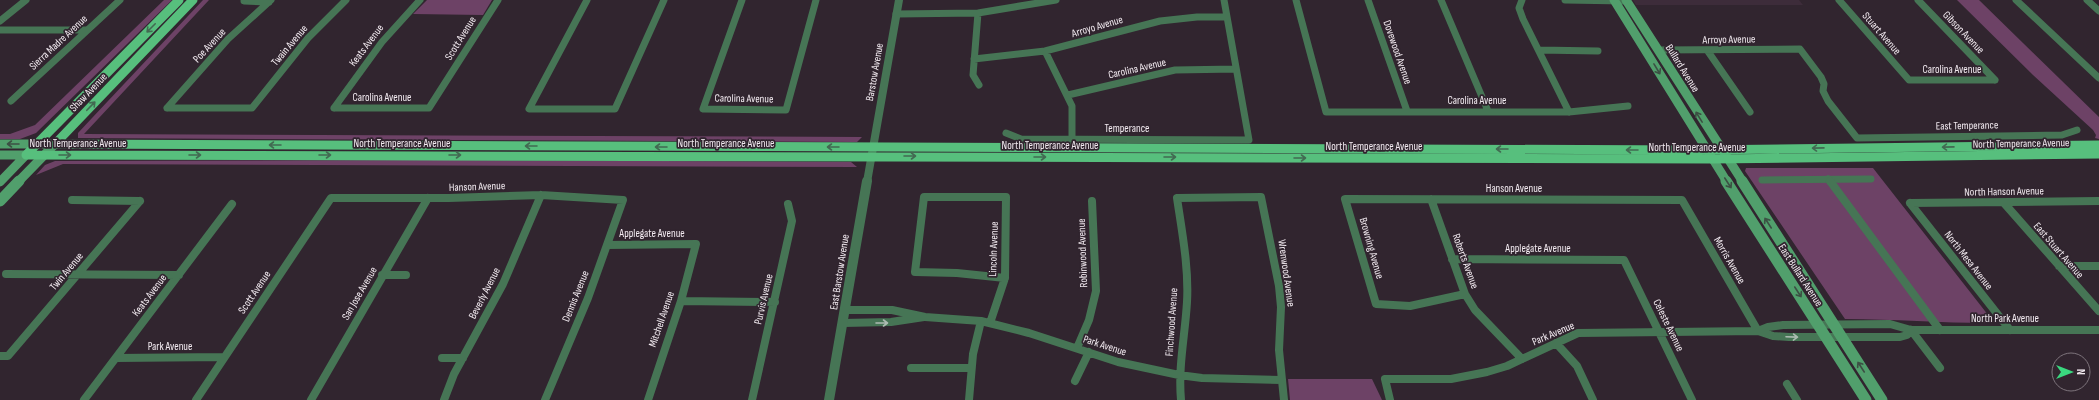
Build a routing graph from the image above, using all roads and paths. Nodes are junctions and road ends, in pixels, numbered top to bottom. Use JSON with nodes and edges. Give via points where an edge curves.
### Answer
{"nodes":[{"id":1,"x":26,"y":0,"type":"edge"},
{"id":2,"x":120,"y":0,"type":"edge"},
{"id":3,"x":179,"y":0,"type":"edge"},
{"id":4,"x":193,"y":0,"type":"edge"},
{"id":5,"x":346,"y":0,"type":"edge"},
{"id":6,"x":420,"y":0,"type":"edge"},
{"id":7,"x":498,"y":0,"type":"edge"},
{"id":8,"x":587,"y":0,"type":"edge"},
{"id":9,"x":664,"y":0,"type":"edge"},
{"id":10,"x":742,"y":0,"type":"edge"},
{"id":11,"x":816,"y":0,"type":"edge"},
{"id":12,"x":899,"y":0,"type":"edge"},
{"id":13,"x":1056,"y":0,"type":"edge"},
{"id":14,"x":1224,"y":0,"type":"edge"},
{"id":15,"x":1296,"y":0,"type":"edge"},
{"id":16,"x":1368,"y":0,"type":"edge"},
{"id":17,"x":1441,"y":0,"type":"edge"},
{"id":18,"x":1522,"y":0,"type":"edge"},
{"id":19,"x":1565,"y":0,"type":"edge"},
{"id":20,"x":1839,"y":0,"type":"edge"},
{"id":21,"x":1918,"y":0,"type":"edge"},
{"id":22,"x":2016,"y":0,"type":"edge"},
{"id":23,"x":2087,"y":0,"type":"edge"},
{"id":24,"x":244,"y":1,"type":"dead end"},
{"id":25,"x":270,"y":1,"type":"edge"},
{"id":26,"x":1615,"y":1,"type":"edge"},
{"id":27,"x":1626,"y":1,"type":"edge"},
{"id":28,"x":2099,"y":11,"type":"edge"},
{"id":29,"x":978,"y":13,"type":"junction"},
{"id":30,"x":896,"y":14,"type":"junction"},
{"id":31,"x":1227,"y":17,"type":"junction"},
{"id":32,"x":0,"y":21,"type":"edge"},
{"id":33,"x":1632,"y":27,"type":"junction"},
{"id":34,"x":0,"y":30,"type":"edge"},
{"id":35,"x":86,"y":30,"type":"junction"},
{"id":36,"x":1539,"y":50,"type":"junction"},
{"id":37,"x":1658,"y":50,"type":"junction"},
{"id":38,"x":1707,"y":50,"type":"junction"},
{"id":39,"x":1045,"y":51,"type":"junction"},
{"id":40,"x":1598,"y":51,"type":"dead end"},
{"id":41,"x":974,"y":59,"type":"junction"},
{"id":42,"x":1236,"y":69,"type":"junction"},
{"id":43,"x":2099,"y":78,"type":"edge"},
{"id":44,"x":1909,"y":80,"type":"joint"},
{"id":45,"x":1995,"y":80,"type":"joint"},
{"id":46,"x":979,"y":85,"type":"dead end"},
{"id":47,"x":1068,"y":94,"type":"junction"},
{"id":48,"x":11,"y":101,"type":"dead end"},
{"id":49,"x":1628,"y":106,"type":"dead end"},
{"id":50,"x":167,"y":108,"type":"joint"},
{"id":51,"x":334,"y":108,"type":"joint"},
{"id":52,"x":429,"y":108,"type":"joint"},
{"id":53,"x":1407,"y":111,"type":"junction"},
{"id":54,"x":1488,"y":111,"type":"junction"},
{"id":55,"x":1569,"y":112,"type":"junction"},
{"id":56,"x":1750,"y":112,"type":"dead end"},
{"id":57,"x":2077,"y":130,"type":"dead end"},
{"id":58,"x":1006,"y":133,"type":"dead end"},
{"id":59,"x":1857,"y":138,"type":"joint"},
{"id":60,"x":1072,"y":139,"type":"junction"},
{"id":61,"x":0,"y":144,"type":"edge"},
{"id":62,"x":36,"y":144,"type":"junction"},
{"id":63,"x":55,"y":144,"type":"junction"},
{"id":64,"x":2099,"y":145,"type":"edge"},
{"id":65,"x":1706,"y":150,"type":"junction"},
{"id":66,"x":1720,"y":150,"type":"junction"},
{"id":67,"x":871,"y":152,"type":"junction"},
{"id":68,"x":2099,"y":154,"type":"edge"},
{"id":69,"x":0,"y":155,"type":"edge"},
{"id":70,"x":26,"y":155,"type":"junction"},
{"id":71,"x":44,"y":155,"type":"junction"},
{"id":72,"x":1713,"y":159,"type":"junction"},
{"id":73,"x":1726,"y":159,"type":"junction"},
{"id":74,"x":1828,"y":179,"type":"junction"},
{"id":75,"x":1871,"y":179,"type":"dead end"},
{"id":76,"x":1762,"y":180,"type":"dead end"},
{"id":77,"x":0,"y":182,"type":"edge"},
{"id":78,"x":541,"y":195,"type":"junction"},
{"id":79,"x":331,"y":198,"type":"joint"},
{"id":80,"x":428,"y":198,"type":"junction"},
{"id":81,"x":1177,"y":198,"type":"joint"},
{"id":82,"x":1345,"y":199,"type":"joint"},
{"id":83,"x":1430,"y":199,"type":"junction"},
{"id":84,"x":72,"y":200,"type":"dead end"},
{"id":85,"x":623,"y":200,"type":"joint"},
{"id":86,"x":1682,"y":200,"type":"joint"},
{"id":87,"x":0,"y":201,"type":"edge"},
{"id":88,"x":1092,"y":201,"type":"dead end"},
{"id":89,"x":2099,"y":201,"type":"edge"},
{"id":90,"x":1910,"y":203,"type":"joint"},
{"id":91,"x":2004,"y":203,"type":"junction"},
{"id":92,"x":232,"y":204,"type":"dead end"},
{"id":93,"x":788,"y":204,"type":"dead end"},
{"id":94,"x":696,"y":244,"type":"joint"},
{"id":95,"x":607,"y":245,"type":"junction"},
{"id":96,"x":1452,"y":259,"type":"junction"},
{"id":97,"x":1624,"y":260,"type":"joint"},
{"id":98,"x":2059,"y":266,"type":"junction"},
{"id":99,"x":2099,"y":266,"type":"edge"},
{"id":100,"x":6,"y":274,"type":"dead end"},
{"id":101,"x":78,"y":274,"type":"junction"},
{"id":102,"x":179,"y":274,"type":"junction"},
{"id":103,"x":382,"y":275,"type":"junction"},
{"id":104,"x":406,"y":275,"type":"dead end"},
{"id":105,"x":1005,"y":278,"type":"junction"},
{"id":106,"x":1464,"y":294,"type":"junction"},
{"id":107,"x":681,"y":301,"type":"junction"},
{"id":108,"x":775,"y":302,"type":"junction"},
{"id":109,"x":845,"y":310,"type":"junction"},
{"id":110,"x":2099,"y":311,"type":"edge"},
{"id":111,"x":925,"y":317,"type":"junction"},
{"id":112,"x":981,"y":321,"type":"junction"},
{"id":113,"x":843,"y":323,"type":"junction"},
{"id":114,"x":990,"y":323,"type":"junction"},
{"id":115,"x":1834,"y":325,"type":"junction"},
{"id":116,"x":1819,"y":326,"type":"junction"},
{"id":117,"x":1911,"y":330,"type":"junction"},
{"id":118,"x":1940,"y":330,"type":"junction"},
{"id":119,"x":2010,"y":330,"type":"junction"},
{"id":120,"x":2099,"y":330,"type":"edge"},
{"id":121,"x":1758,"y":331,"type":"junction"},
{"id":122,"x":1660,"y":333,"type":"junction"},
{"id":123,"x":1826,"y":337,"type":"junction"},
{"id":124,"x":1842,"y":337,"type":"junction"},
{"id":125,"x":1556,"y":343,"type":"junction"},
{"id":126,"x":1077,"y":348,"type":"junction"},
{"id":127,"x":1089,"y":352,"type":"junction"},
{"id":128,"x":4,"y":356,"type":"edge"},
{"id":129,"x":224,"y":357,"type":"junction"},
{"id":130,"x":116,"y":358,"type":"junction"},
{"id":131,"x":442,"y":358,"type":"dead end"},
{"id":132,"x":463,"y":358,"type":"junction"},
{"id":133,"x":1522,"y":359,"type":"junction"},
{"id":134,"x":911,"y":368,"type":"dead end"},
{"id":135,"x":971,"y":368,"type":"junction"},
{"id":136,"x":1940,"y":368,"type":"dead end"},
{"id":137,"x":1179,"y":375,"type":"junction"},
{"id":138,"x":1281,"y":380,"type":"junction"},
{"id":139,"x":1075,"y":381,"type":"dead end"},
{"id":140,"x":1787,"y":384,"type":"dead end"},
{"id":141,"x":84,"y":400,"type":"edge"},
{"id":142,"x":196,"y":400,"type":"edge"},
{"id":143,"x":311,"y":400,"type":"edge"},
{"id":144,"x":444,"y":400,"type":"edge"},
{"id":145,"x":545,"y":400,"type":"edge"},
{"id":146,"x":648,"y":400,"type":"edge"},
{"id":147,"x":752,"y":400,"type":"edge"},
{"id":148,"x":830,"y":400,"type":"edge"},
{"id":149,"x":970,"y":400,"type":"edge"},
{"id":150,"x":1181,"y":400,"type":"edge"},
{"id":151,"x":1284,"y":400,"type":"edge"},
{"id":152,"x":1390,"y":400,"type":"edge"},
{"id":153,"x":1593,"y":400,"type":"edge"},
{"id":154,"x":1692,"y":400,"type":"edge"},
{"id":155,"x":1797,"y":400,"type":"edge"},
{"id":156,"x":1866,"y":400,"type":"edge"},
{"id":157,"x":1882,"y":400,"type":"edge"}],
"edges":[{"from":1,"to":32,"type":"street"},
{"from":2,"to":35,"type":"street","name":"Sierra Madre Avenue"},
{"from":3,"to":62,"type":"main road","name":"Shaw Avenue","one_way":true},
{"from":63,"to":4,"type":"main road","name":"Shaw Avenue","one_way":true},
{"from":5,"to":50,"type":"street","name":"Twain Avenue","via":[[308,38],[252,108]]},
{"from":6,"to":51,"type":"street","name":"Keats Avenue","via":[[382,42]]},
{"from":7,"to":52,"type":"street","name":"Scott Avenue"},
{"from":8,"to":9,"type":"street","via":[[529,108],[615,109]]},
{"from":10,"to":11,"type":"street","name":"Carolina Avenue","via":[[703,109],[786,110]]},
{"from":12,"to":30,"type":"street","name":"Barstow Avenue"},
{"from":13,"to":29,"type":"street"},
{"from":14,"to":31,"type":"street"},
{"from":15,"to":53,"type":"street","name":"Carolina Avenue","via":[[1326,112]]},
{"from":16,"to":53,"type":"street","name":"Dovewood Avenue"},
{"from":17,"to":54,"type":"street"},
{"from":18,"to":36,"type":"street","via":[[1520,14]]},
{"from":19,"to":26,"type":"street"},
{"from":20,"to":44,"type":"street","name":"Stuart Avenue"},
{"from":21,"to":45,"type":"street","name":"Gibson Avenue"},
{"from":22,"to":43,"type":"street"},
{"from":23,"to":28,"type":"street"},
{"from":24,"to":25,"type":"street"},
{"from":25,"to":50,"type":"street","name":"Poe Avenue","via":[[228,39]]},
{"from":26,"to":27,"type":"street"},
{"from":26,"to":33,"type":"main road","name":"Bullard Avenue"},
{"from":27,"to":37,"type":"main road","name":"Bullard Avenue"},
{"from":29,"to":30,"type":"street"},
{"from":29,"to":41,"type":"street"},
{"from":30,"to":67,"type":"street","name":"Barstow Avenue"},
{"from":31,"to":39,"type":"street","name":"Arroyo Avenue","via":[[1176,19],[1146,24]]},
{"from":31,"to":42,"type":"street"},
{"from":33,"to":37,"type":"main road","via":[[1650,47]]},
{"from":33,"to":65,"type":"main road","name":"Bullard Avenue","one_way":true},
{"from":34,"to":35,"type":"street"},
{"from":35,"to":48,"type":"street","name":"Sierra Madre Avenue"},
{"from":36,"to":40,"type":"street"},
{"from":36,"to":55,"type":"street"},
{"from":37,"to":38,"type":"street","name":"Arroyo Avenue"},
{"from":66,"to":37,"type":"main road","name":"Bullard Avenue","one_way":true},
{"from":38,"to":56,"type":"street"},
{"from":38,"to":59,"type":"street","name":"Arroyo Avenue","via":[[1800,49],[1821,76],[1823,91],[1828,101]]},
{"from":39,"to":41,"type":"street","name":"Arroyo Avenue"},
{"from":39,"to":47,"type":"street"},
{"from":41,"to":46,"type":"street","via":[[973,75]]},
{"from":42,"to":47,"type":"street","name":"Carolina Avenue","via":[[1175,70]]},
{"from":42,"to":60,"type":"street","name":"Temperance","via":[[1249,140]]},
{"from":44,"to":45,"type":"street","name":"Carolina Avenue"},
{"from":47,"to":60,"type":"street","via":[[1072,106]]},
{"from":49,"to":55,"type":"street","name":"Carolina Avenue"},
{"from":51,"to":52,"type":"street","name":"Carolina Avenue"},
{"from":53,"to":54,"type":"street","name":"Carolina Avenue"},
{"from":54,"to":55,"type":"street","name":"Carolina Avenue"},
{"from":57,"to":59,"type":"street","name":"East Temperance","via":[[2062,135]]},
{"from":58,"to":60,"type":"street","name":"Temperance","via":[[1021,139]]},
{"from":62,"to":61,"type":"main road","name":"North Temperance Avenue","one_way":true},
{"from":62,"to":63,"type":"main road","name":"North Temperance Avenue"},
{"from":62,"to":70,"type":"main road","name":"Shaw Avenue"},
{"from":67,"to":63,"type":"main road","name":"North Temperance Avenue","one_way":true},
{"from":63,"to":71,"type":"main road","name":"Shaw Avenue"},
{"from":64,"to":66,"type":"main road","name":"North Temperance Avenue","one_way":true},
{"from":65,"to":66,"type":"main road","name":"North Temperance Avenue"},
{"from":65,"to":67,"type":"main road","name":"North Temperance Avenue","one_way":true},
{"from":65,"to":72,"type":"main road","name":"East Bullard Avenue"},
{"from":66,"to":73,"type":"main road","name":"East Bullard Avenue"},
{"from":71,"to":67,"type":"main road","name":"North Temperance Avenue","one_way":true},
{"from":67,"to":72,"type":"main road","name":"North Temperance Avenue","one_way":true},
{"from":67,"to":109,"type":"street","name":"East Barstow Avenue"},
{"from":68,"to":73,"type":"main road","name":"North Temperance Avenue"},
{"from":69,"to":70,"type":"main road","name":"North Temperance Avenue"},
{"from":70,"to":71,"type":"main road","name":"North Temperance Avenue"},
{"from":70,"to":77,"type":"main road","name":"Shaw Avenue"},
{"from":71,"to":87,"type":"main road","name":"Shaw Avenue"},
{"from":72,"to":73,"type":"main road","name":"North Temperance Avenue"},
{"from":72,"to":116,"type":"main road","name":"East Bullard Avenue","one_way":true},
{"from":115,"to":73,"type":"main road","name":"East Bullard Avenue","one_way":true},
{"from":74,"to":75,"type":"street"},
{"from":74,"to":76,"type":"street"},
{"from":74,"to":118,"type":"street"},
{"from":78,"to":80,"type":"street","name":"Hanson Avenue"},
{"from":78,"to":85,"type":"street","name":"Hanson Avenue"},
{"from":78,"to":132,"type":"street","name":"Beverly Avenue","via":[[503,284]]},
{"from":79,"to":80,"type":"street","name":"Hanson Avenue"},
{"from":79,"to":129,"type":"street","name":"Scott Avenue"},
{"from":80,"to":103,"type":"street","name":"San Jose Avenue"},
{"from":81,"to":137,"type":"street","name":"Finchwood Avenue","via":[[1185,258],[1187,301]]},
{"from":81,"to":138,"type":"street","name":"Wrenwood Avenue","via":[[1262,197],[1279,286]]},
{"from":82,"to":83,"type":"street","name":"Hanson Avenue"},
{"from":82,"to":106,"type":"street","name":"Browning Avenue","via":[[1376,304],[1410,306]]},
{"from":83,"to":86,"type":"street","name":"Hanson Avenue"},
{"from":83,"to":96,"type":"street","name":"Roberts Avenue"},
{"from":84,"to":101,"type":"street","name":"Twin Avenue","via":[[140,201]]},
{"from":85,"to":95,"type":"street","name":"Dennis Avenue"},
{"from":86,"to":121,"type":"street","name":"Morris Avenue"},
{"from":88,"to":126,"type":"street","name":"Robinwood Avenue","via":[[1096,291],[1089,320]]},
{"from":89,"to":91,"type":"street","name":"North Hanson Avenue"},
{"from":90,"to":91,"type":"street","name":"North Hanson Avenue"},
{"from":90,"to":119,"type":"street","name":"North Mesa Avenue"},
{"from":91,"to":98,"type":"street","name":"East Stuart Avenue"},
{"from":92,"to":102,"type":"street","name":"Keats Avenue"},
{"from":93,"to":108,"type":"street","name":"Purvis Avenue","via":[[792,221]]},
{"from":94,"to":95,"type":"street","name":"Applegate Avenue"},
{"from":94,"to":107,"type":"street","name":"Mitchell Avenue"},
{"from":95,"to":145,"type":"street","name":"Dennis Avenue","via":[[582,314]]},
{"from":96,"to":97,"type":"street","name":"Applegate Avenue"},
{"from":96,"to":106,"type":"street","name":"Roberts Avenue"},
{"from":97,"to":122,"type":"street","name":"Celeste Avenue"},
{"from":98,"to":99,"type":"street"},
{"from":98,"to":110,"type":"street","name":"East Stuart Avenue"},
{"from":100,"to":101,"type":"street"},
{"from":101,"to":102,"type":"street"},
{"from":101,"to":128,"type":"street","name":"Twin Avenue"},
{"from":102,"to":130,"type":"street","name":"Keats Avenue"},
{"from":103,"to":104,"type":"street"},
{"from":103,"to":143,"type":"street","name":"San Jose Avenue"},
{"from":105,"to":105,"type":"street","name":"Lincoln Avenue","via":[[1006,197],[924,197],[915,272]]},
{"from":105,"to":114,"type":"street","name":"Lincoln Avenue"},
{"from":106,"to":133,"type":"street","name":"Roberts Avenue","via":[[1475,310]]},
{"from":107,"to":108,"type":"street"},
{"from":107,"to":146,"type":"street","name":"Mitchell Avenue"},
{"from":108,"to":147,"type":"street","name":"Purvis Avenue"},
{"from":109,"to":111,"type":"street","name":"Park Avenue","via":[[892,310]]},
{"from":109,"to":113,"type":"street","name":"East Barstow Avenue"},
{"from":111,"to":112,"type":"street","name":"Park Avenue"},
{"from":113,"to":111,"type":"street","name":"Park Avenue","one_way":true,"via":[[891,322]]},
{"from":112,"to":114,"type":"street","name":"Park Avenue"},
{"from":112,"to":135,"type":"street"},
{"from":113,"to":148,"type":"street","name":"East Barstow Avenue"},
{"from":114,"to":126,"type":"street","name":"Park Avenue"},
{"from":115,"to":116,"type":"street","name":"Park Avenue"},
{"from":115,"to":117,"type":"street","name":"North Park Avenue","via":[[1890,324]]},
{"from":115,"to":124,"type":"main road","name":"East Bullard Avenue"},
{"from":116,"to":121,"type":"street","name":"Park Avenue","via":[[1768,326]]},
{"from":116,"to":123,"type":"main road","name":"East Bullard Avenue"},
{"from":117,"to":118,"type":"street","name":"North Park Avenue"},
{"from":117,"to":124,"type":"street","name":"North Park Avenue","via":[[1907,335],[1900,337]]},
{"from":117,"to":136,"type":"street"},
{"from":118,"to":119,"type":"street","name":"North Park Avenue"},
{"from":119,"to":120,"type":"street","name":"North Park Avenue"},
{"from":121,"to":122,"type":"street","name":"Park Avenue"},
{"from":121,"to":123,"type":"street","name":"Park Avenue","one_way":true,"via":[[1773,336]]},
{"from":122,"to":125,"type":"street","name":"Park Avenue","via":[[1578,333]]},
{"from":122,"to":154,"type":"street","name":"Celeste Avenue"},
{"from":123,"to":124,"type":"street","name":"North Park Avenue"},
{"from":123,"to":156,"type":"main road","name":"East Bullard Avenue"},
{"from":157,"to":124,"type":"main road","name":"East Bullard Avenue","one_way":true},
{"from":125,"to":133,"type":"street","name":"Park Avenue"},
{"from":125,"to":153,"type":"street","via":[[1577,366]]},
{"from":126,"to":127,"type":"street","name":"Park Avenue"},
{"from":127,"to":137,"type":"street","name":"Park Avenue","via":[[1141,368]]},
{"from":127,"to":139,"type":"street"},
{"from":129,"to":130,"type":"street","name":"Park Avenue"},
{"from":129,"to":142,"type":"street","name":"Scott Avenue"},
{"from":130,"to":141,"type":"street","name":"Keats Avenue"},
{"from":131,"to":132,"type":"street"},
{"from":132,"to":144,"type":"street","name":"Beverly Avenue"},
{"from":133,"to":152,"type":"street","name":"Park Avenue","via":[[1507,366],[1451,379],[1385,379]]},
{"from":134,"to":135,"type":"street"},
{"from":135,"to":149,"type":"street"},
{"from":137,"to":138,"type":"street","name":"Park Avenue","via":[[1216,379]]},
{"from":137,"to":150,"type":"street","name":"Finchwood Avenue"},
{"from":138,"to":151,"type":"street","name":"Wrenwood Avenue"},
{"from":140,"to":155,"type":"street"}]}
